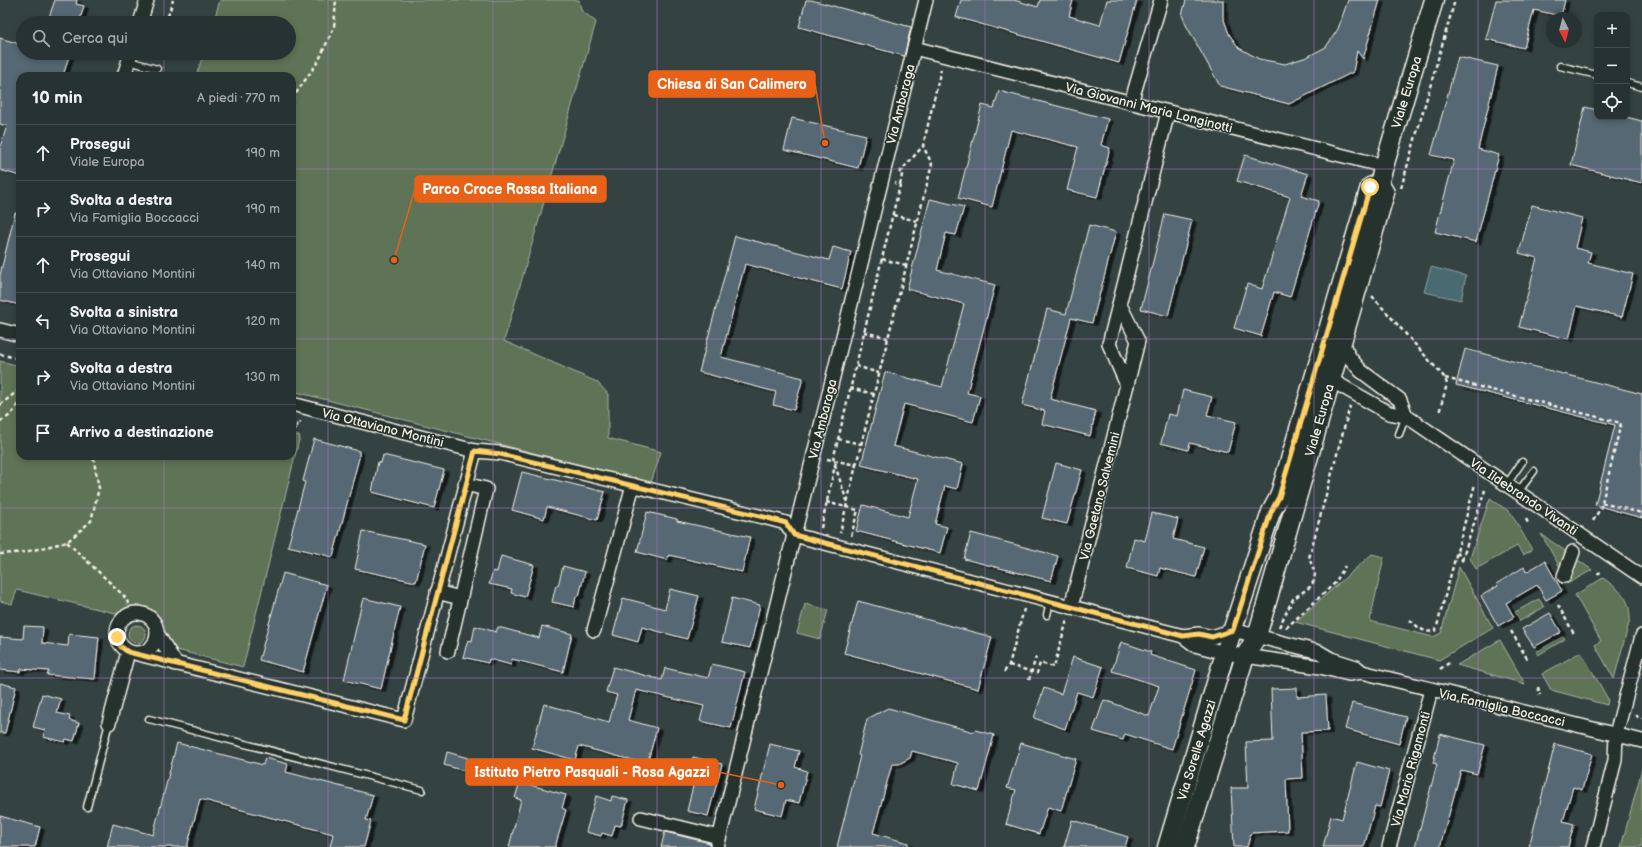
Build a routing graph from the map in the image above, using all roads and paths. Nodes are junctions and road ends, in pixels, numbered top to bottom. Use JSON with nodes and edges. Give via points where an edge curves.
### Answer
{"nodes":[{"id":1,"x":147,"y":0,"type":"edge"},
{"id":2,"x":173,"y":0,"type":"edge"},
{"id":3,"x":336,"y":0,"type":"edge"},
{"id":4,"x":926,"y":0,"type":"edge"},
{"id":5,"x":1161,"y":0,"type":"edge"},
{"id":6,"x":1434,"y":0,"type":"edge"},
{"id":7,"x":1455,"y":0,"type":"edge"},
{"id":8,"x":142,"y":16,"type":"edge"},
{"id":9,"x":168,"y":16,"type":"edge"},
{"id":10,"x":914,"y":48,"type":"junction"},
{"id":11,"x":129,"y":60,"type":"edge"},
{"id":12,"x":137,"y":60,"type":"edge"},
{"id":13,"x":1560,"y":66,"type":"dead end"},
{"id":14,"x":157,"y":69,"type":"dead end"},
{"id":15,"x":941,"y":69,"type":"dead end"},
{"id":16,"x":125,"y":72,"type":"edge"},
{"id":17,"x":1594,"y":74,"type":"edge"},
{"id":18,"x":1630,"y":84,"type":"edge"},
{"id":19,"x":1642,"y":87,"type":"edge"},
{"id":20,"x":296,"y":93,"type":"edge"},
{"id":21,"x":1131,"y":103,"type":"junction"},
{"id":22,"x":1168,"y":112,"type":"junction"},
{"id":23,"x":923,"y":146,"type":"junction"},
{"id":24,"x":903,"y":168,"type":"junction"},
{"id":25,"x":1382,"y":175,"type":"junction"},
{"id":26,"x":900,"y":185,"type":"junction"},
{"id":27,"x":1400,"y":193,"type":"dead end"},
{"id":28,"x":893,"y":216,"type":"junction"},
{"id":29,"x":917,"y":221,"type":"junction"},
{"id":30,"x":882,"y":259,"type":"junction"},
{"id":31,"x":906,"y":266,"type":"junction"},
{"id":32,"x":1374,"y":289,"type":"dead end"},
{"id":33,"x":1372,"y":296,"type":"junction"},
{"id":34,"x":1370,"y":302,"type":"dead end"},
{"id":35,"x":1120,"y":305,"type":"junction"},
{"id":36,"x":1336,"y":305,"type":"junction"},
{"id":37,"x":0,"y":330,"type":"edge"},
{"id":38,"x":864,"y":332,"type":"junction"},
{"id":39,"x":16,"y":334,"type":"edge"},
{"id":40,"x":888,"y":338,"type":"junction"},
{"id":41,"x":1342,"y":344,"type":"junction"},
{"id":42,"x":0,"y":354,"type":"edge"},
{"id":43,"x":16,"y":358,"type":"edge"},
{"id":44,"x":856,"y":366,"type":"junction"},
{"id":45,"x":879,"y":373,"type":"junction"},
{"id":46,"x":1445,"y":378,"type":"junction"},
{"id":47,"x":1331,"y":380,"type":"junction"},
{"id":48,"x":1127,"y":385,"type":"junction"},
{"id":49,"x":850,"y":388,"type":"junction"},
{"id":50,"x":16,"y":391,"type":"edge"},
{"id":51,"x":874,"y":394,"type":"junction"},
{"id":52,"x":1350,"y":400,"type":"dead end"},
{"id":53,"x":0,"y":404,"type":"edge"},
{"id":54,"x":296,"y":405,"type":"edge"},
{"id":55,"x":16,"y":408,"type":"edge"},
{"id":56,"x":1439,"y":412,"type":"dead end"},
{"id":57,"x":1406,"y":416,"type":"junction"},
{"id":58,"x":0,"y":421,"type":"edge"},
{"id":59,"x":1399,"y":434,"type":"dead end"},
{"id":60,"x":838,"y":439,"type":"junction"},
{"id":61,"x":861,"y":444,"type":"junction"},
{"id":62,"x":475,"y":451,"type":"junction"},
{"id":63,"x":812,"y":455,"type":"junction"},
{"id":64,"x":94,"y":460,"type":"edge"},
{"id":65,"x":835,"y":462,"type":"junction"},
{"id":66,"x":1522,"y":462,"type":"dead end"},
{"id":67,"x":856,"y":465,"type":"junction"},
{"id":68,"x":1534,"y":471,"type":"dead end"},
{"id":69,"x":465,"y":484,"type":"junction"},
{"id":70,"x":1476,"y":484,"type":"dead end"},
{"id":71,"x":1506,"y":484,"type":"junction"},
{"id":72,"x":633,"y":485,"type":"junction"},
{"id":73,"x":1485,"y":490,"type":"dead end"},
{"id":74,"x":1518,"y":492,"type":"junction"},
{"id":75,"x":826,"y":502,"type":"junction"},
{"id":76,"x":847,"y":503,"type":"junction"},
{"id":77,"x":1602,"y":505,"type":"junction"},
{"id":78,"x":846,"y":507,"type":"junction"},
{"id":79,"x":1642,"y":513,"type":"edge"},
{"id":80,"x":1526,"y":519,"type":"dead end"},
{"id":81,"x":1593,"y":520,"type":"dead end"},
{"id":82,"x":1529,"y":525,"type":"dead end"},
{"id":83,"x":821,"y":529,"type":"dead end"},
{"id":84,"x":840,"y":534,"type":"dead end"},
{"id":85,"x":794,"y":535,"type":"junction"},
{"id":86,"x":851,"y":537,"type":"dead end"},
{"id":87,"x":67,"y":542,"type":"junction"},
{"id":88,"x":1457,"y":552,"type":"junction"},
{"id":89,"x":1573,"y":552,"type":"dead end"},
{"id":90,"x":0,"y":554,"type":"edge"},
{"id":91,"x":1345,"y":566,"type":"dead end"},
{"id":92,"x":1601,"y":572,"type":"dead end"},
{"id":93,"x":1597,"y":574,"type":"dead end"},
{"id":94,"x":1564,"y":576,"type":"dead end"},
{"id":95,"x":1642,"y":577,"type":"edge"},
{"id":96,"x":437,"y":592,"type":"junction"},
{"id":97,"x":460,"y":598,"type":"junction"},
{"id":98,"x":1050,"y":601,"type":"junction"},
{"id":99,"x":1558,"y":605,"type":"dead end"},
{"id":100,"x":1071,"y":607,"type":"junction"},
{"id":101,"x":1024,"y":610,"type":"dead end"},
{"id":102,"x":131,"y":613,"type":"junction"},
{"id":103,"x":1047,"y":615,"type":"dead end"},
{"id":104,"x":1410,"y":620,"type":"dead end"},
{"id":105,"x":1072,"y":622,"type":"dead end"},
{"id":106,"x":1281,"y":624,"type":"dead end"},
{"id":107,"x":1286,"y":628,"type":"dead end"},
{"id":108,"x":594,"y":630,"type":"dead end"},
{"id":109,"x":1233,"y":630,"type":"junction"},
{"id":110,"x":1511,"y":631,"type":"dead end"},
{"id":111,"x":1574,"y":634,"type":"dead end"},
{"id":112,"x":158,"y":635,"type":"junction"},
{"id":113,"x":1183,"y":636,"type":"junction"},
{"id":114,"x":1256,"y":636,"type":"junction"},
{"id":115,"x":1642,"y":636,"type":"edge"},
{"id":116,"x":448,"y":650,"type":"dead end"},
{"id":117,"x":133,"y":653,"type":"junction"},
{"id":118,"x":1226,"y":653,"type":"junction"},
{"id":119,"x":1245,"y":656,"type":"junction"},
{"id":120,"x":1036,"y":657,"type":"dead end"},
{"id":121,"x":1528,"y":660,"type":"dead end"},
{"id":122,"x":1449,"y":663,"type":"dead end"},
{"id":123,"x":176,"y":664,"type":"junction"},
{"id":124,"x":1009,"y":665,"type":"junction"},
{"id":125,"x":1440,"y":669,"type":"dead end"},
{"id":126,"x":1032,"y":671,"type":"junction"},
{"id":127,"x":1004,"y":672,"type":"dead end"},
{"id":128,"x":1362,"y":672,"type":"junction"},
{"id":129,"x":1029,"y":680,"type":"dead end"},
{"id":130,"x":1538,"y":687,"type":"dead end"},
{"id":131,"x":1431,"y":690,"type":"junction"},
{"id":132,"x":1540,"y":695,"type":"dead end"},
{"id":133,"x":149,"y":719,"type":"dead end"},
{"id":134,"x":109,"y":723,"type":"joint"},
{"id":135,"x":1616,"y":734,"type":"junction"},
{"id":136,"x":1642,"y":741,"type":"edge"},
{"id":137,"x":422,"y":790,"type":"dead end"},
{"id":138,"x":87,"y":807,"type":"dead end"},
{"id":139,"x":641,"y":818,"type":"dead end"},
{"id":140,"x":718,"y":842,"type":"edge"},
{"id":141,"x":1167,"y":847,"type":"edge"},
{"id":142,"x":1184,"y":847,"type":"edge"},
{"id":143,"x":1389,"y":847,"type":"edge"},
{"id":144,"x":1593,"y":847,"type":"edge"}],
"edges":[{"from":1,"to":8,"type":"street"},
{"from":2,"to":9,"type":"path"},
{"from":3,"to":20,"type":"path","via":[[334,27],[319,60]]},
{"from":4,"to":10,"type":"street","name":"Via Ambaraga"},
{"from":5,"to":21,"type":"street"},
{"from":6,"to":25,"type":"street","name":"Viale Europa"},
{"from":7,"to":27,"type":"path"},
{"from":10,"to":21,"type":"street","name":"Via Giovanni Maria Longinotti"},
{"from":10,"to":63,"type":"street","name":"Via Ambaraga"},
{"from":11,"to":16,"type":"street"},
{"from":12,"to":14,"type":"lane"},
{"from":13,"to":17,"type":"lane"},
{"from":15,"to":23,"type":"path"},
{"from":18,"to":19,"type":"lane"},
{"from":21,"to":22,"type":"street","name":"Via Giovanni Maria Longinotti"},
{"from":22,"to":25,"type":"street","name":"Via Giovanni Maria Longinotti"},
{"from":22,"to":35,"type":"street"},
{"from":23,"to":24,"type":"path"},
{"from":23,"to":29,"type":"path","via":[[932,164]]},
{"from":24,"to":26,"type":"path"},
{"from":24,"to":26,"type":"path","via":[[892,182]]},
{"from":25,"to":36,"type":"street","name":"Viale Europa","via":[[1370,187]]},
{"from":25,"to":41,"type":"street","name":"Viale Europa","via":[[1385,193]]},
{"from":26,"to":28,"type":"path"},
{"from":28,"to":29,"type":"path"},
{"from":28,"to":30,"type":"path"},
{"from":29,"to":31,"type":"path"},
{"from":30,"to":31,"type":"path"},
{"from":30,"to":38,"type":"path"},
{"from":31,"to":40,"type":"path"},
{"from":32,"to":33,"type":"path"},
{"from":33,"to":34,"type":"path"},
{"from":33,"to":46,"type":"path"},
{"from":35,"to":48,"type":"street","via":[[1109,344]]},
{"from":35,"to":48,"type":"street","name":"Via Gaetano Salvemini","via":[[1138,341]]},
{"from":36,"to":47,"type":"street","via":[[1339,318],[1325,364]]},
{"from":36,"to":109,"type":"street","name":"Viale Europa","via":[[1279,497],[1271,512]]},
{"from":37,"to":39,"type":"street"},
{"from":38,"to":40,"type":"path"},
{"from":38,"to":44,"type":"path"},
{"from":40,"to":45,"type":"path"},
{"from":41,"to":47,"type":"street","name":"Viale Europa"},
{"from":41,"to":57,"type":"street","via":[[1361,371],[1400,400]]},
{"from":42,"to":43,"type":"path"},
{"from":44,"to":45,"type":"path"},
{"from":44,"to":49,"type":"path"},
{"from":45,"to":51,"type":"path"},
{"from":46,"to":56,"type":"path","via":[[1447,384]]},
{"from":46,"to":77,"type":"path","via":[[1621,423]]},
{"from":47,"to":57,"type":"street","name":"Via Ildebrando Vivanti","via":[[1390,413]]},
{"from":47,"to":114,"type":"street","name":"Viale Europa"},
{"from":48,"to":100,"type":"street","name":"Via Gaetano Salvemini"},
{"from":49,"to":51,"type":"path"},
{"from":49,"to":60,"type":"path"},
{"from":50,"to":53,"type":"path"},
{"from":51,"to":61,"type":"path"},
{"from":52,"to":106,"type":"path","via":[[1309,558],[1315,573],[1314,582],[1293,599]]},
{"from":54,"to":62,"type":"street","name":"Via Ottaviano Montini"},
{"from":55,"to":58,"type":"path"},
{"from":57,"to":59,"type":"lane"},
{"from":57,"to":71,"type":"street","name":"Via Ildebrando Vivanti"},
{"from":60,"to":61,"type":"path"},
{"from":60,"to":65,"type":"path"},
{"from":61,"to":67,"type":"path"},
{"from":62,"to":69,"type":"street"},
{"from":62,"to":72,"type":"street","name":"Via Ottaviano Montini","via":[[500,454]]},
{"from":63,"to":65,"type":"path"},
{"from":63,"to":85,"type":"street","name":"Via Ambaraga"},
{"from":64,"to":87,"type":"path","via":[[99,488],[91,521]]},
{"from":65,"to":67,"type":"path"},
{"from":65,"to":75,"type":"path"},
{"from":65,"to":76,"type":"path"},
{"from":66,"to":71,"type":"lane"},
{"from":67,"to":76,"type":"path"},
{"from":68,"to":74,"type":"lane"},
{"from":69,"to":96,"type":"street"},
{"from":69,"to":97,"type":"street","via":[[486,489]]},
{"from":70,"to":88,"type":"path"},
{"from":71,"to":74,"type":"street","name":"Via Ildebrando Vivanti"},
{"from":72,"to":85,"type":"street","name":"Via Ottaviano Montini","via":[[786,523]]},
{"from":72,"to":108,"type":"street"},
{"from":73,"to":88,"type":"path","via":[[1463,561]]},
{"from":74,"to":95,"type":"street","name":"Via Ildebrando Vivanti"},
{"from":75,"to":78,"type":"path"},
{"from":75,"to":83,"type":"path"},
{"from":76,"to":78,"type":"path"},
{"from":77,"to":79,"type":"path"},
{"from":77,"to":81,"type":"path"},
{"from":78,"to":84,"type":"path"},
{"from":78,"to":86,"type":"path","via":[[858,510]]},
{"from":80,"to":82,"type":"path"},
{"from":85,"to":98,"type":"street","name":"Via Famiglia Boccacci"},
{"from":85,"to":140,"type":"street","name":"Via Ambaraga"},
{"from":87,"to":90,"type":"path","via":[[25,552]]},
{"from":87,"to":102,"type":"path","via":[[124,596]]},
{"from":88,"to":104,"type":"path","via":[[1436,630],[1421,630]]},
{"from":89,"to":94,"type":"street"},
{"from":91,"to":107,"type":"path","via":[[1335,583]]},
{"from":92,"to":93,"type":"path"},
{"from":96,"to":97,"type":"street"},
{"from":96,"to":123,"type":"street","via":[[422,670],[408,721]]},
{"from":97,"to":116,"type":"street"},
{"from":98,"to":100,"type":"street","name":"Via Famiglia Boccacci"},
{"from":98,"to":103,"type":"lane"},
{"from":99,"to":111,"type":"path"},
{"from":100,"to":113,"type":"street","name":"Via Famiglia Boccacci"},
{"from":101,"to":124,"type":"path"},
{"from":102,"to":112,"type":"street","via":[[141,613],[150,617],[156,625]]},
{"from":102,"to":117,"type":"street","via":[[123,618],[117,627],[117,637],[120,646]]},
{"from":105,"to":126,"type":"path","via":[[1067,620],[1054,666],[1040,663],[1038,673]]},
{"from":109,"to":113,"type":"street","name":"Via Famiglia Boccacci","via":[[1212,637],[1199,634]]},
{"from":109,"to":114,"type":"street","name":"Via Famiglia Boccacci"},
{"from":109,"to":118,"type":"street","name":"Viale Europa"},
{"from":110,"to":121,"type":"path"},
{"from":112,"to":117,"type":"street","via":[[155,644],[148,651]]},
{"from":112,"to":123,"type":"street"},
{"from":113,"to":118,"type":"street","name":"Via Famiglia Boccacci","via":[[1195,645]]},
{"from":114,"to":119,"type":"street","name":"Viale Europa"},
{"from":114,"to":128,"type":"street","name":"Via Famiglia Boccacci","via":[[1319,652],[1356,667]]},
{"from":115,"to":135,"type":"street"},
{"from":117,"to":123,"type":"street"},
{"from":117,"to":134,"type":"street"},
{"from":118,"to":119,"type":"street","name":"Via Famiglia Boccacci"},
{"from":118,"to":141,"type":"street","name":"Via Sorelle Agazzi"},
{"from":119,"to":128,"type":"street","name":"Via Famiglia Boccacci","via":[[1349,674]]},
{"from":119,"to":142,"type":"street","name":"Via Sorelle Agazzi"},
{"from":120,"to":126,"type":"path"},
{"from":122,"to":125,"type":"path"},
{"from":124,"to":126,"type":"path"},
{"from":124,"to":127,"type":"path"},
{"from":126,"to":129,"type":"path"},
{"from":128,"to":131,"type":"street","name":"Via Famiglia Boccacci"},
{"from":130,"to":132,"type":"path"},
{"from":131,"to":135,"type":"street","name":"Via Famiglia Boccacci"},
{"from":131,"to":143,"type":"street","name":"Via Mario Rigamonti"},
{"from":133,"to":137,"type":"lane"},
{"from":134,"to":138,"type":"lane"},
{"from":135,"to":136,"type":"street","name":"Via Famiglia Boccacci"},
{"from":135,"to":144,"type":"street","via":[[1615,760]]},
{"from":139,"to":140,"type":"street","name":"Via Ambaraga"}]}
